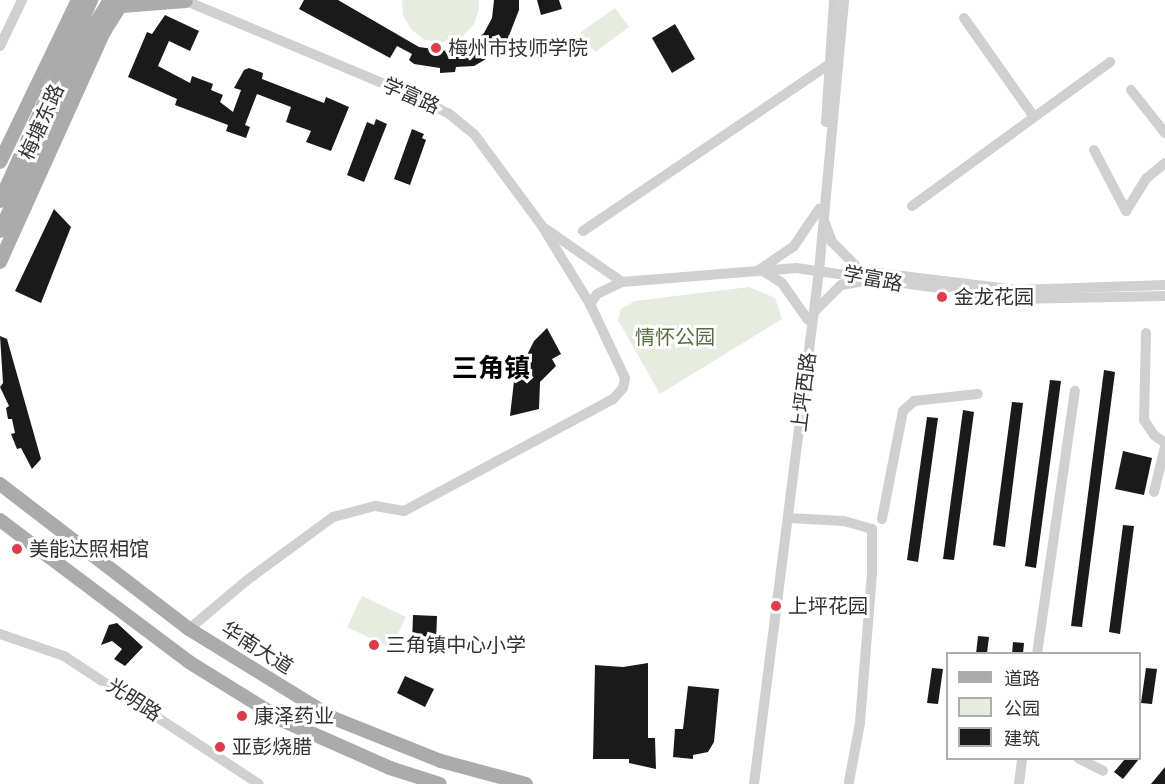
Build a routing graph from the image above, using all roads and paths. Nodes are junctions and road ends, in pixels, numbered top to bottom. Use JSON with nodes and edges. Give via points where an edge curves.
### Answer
{"nodes":[{"id":1,"x":22,"y":0,"type":"edge"},
{"id":2,"x":78,"y":0,"type":"edge"},
{"id":3,"x":91,"y":0,"type":"edge"},
{"id":4,"x":834,"y":0,"type":"edge"},
{"id":5,"x":844,"y":0,"type":"edge"},
{"id":6,"x":185,"y":1,"type":"edge"},
{"id":7,"x":119,"y":2,"type":"edge"},
{"id":8,"x":964,"y":18,"type":"dead end"},
{"id":9,"x":0,"y":46,"type":"edge"},
{"id":10,"x":1110,"y":62,"type":"dead end"},
{"id":11,"x":831,"y":64,"type":"junction"},
{"id":12,"x":1131,"y":90,"type":"dead end"},
{"id":13,"x":1034,"y":117,"type":"junction"},
{"id":14,"x":1165,"y":133,"type":"edge"},
{"id":15,"x":1094,"y":150,"type":"dead end"},
{"id":16,"x":0,"y":162,"type":"edge"},
{"id":17,"x":1165,"y":163,"type":"edge"},
{"id":18,"x":5,"y":200,"type":"edge"},
{"id":19,"x":912,"y":206,"type":"dead end"},
{"id":20,"x":822,"y":214,"type":"junction"},
{"id":21,"x":542,"y":226,"type":"junction"},
{"id":22,"x":0,"y":231,"type":"edge"},
{"id":23,"x":583,"y":231,"type":"dead end"},
{"id":24,"x":0,"y":262,"type":"edge"},
{"id":25,"x":817,"y":267,"type":"junction"},
{"id":26,"x":760,"y":271,"type":"junction"},
{"id":27,"x":870,"y":278,"type":"junction"},
{"id":28,"x":622,"y":282,"type":"junction"},
{"id":29,"x":1165,"y":285,"type":"edge"},
{"id":30,"x":1165,"y":296,"type":"edge"},
{"id":31,"x":590,"y":304,"type":"junction"},
{"id":32,"x":811,"y":316,"type":"junction"},
{"id":33,"x":1146,"y":333,"type":"dead end"},
{"id":34,"x":1075,"y":391,"type":"dead end"},
{"id":35,"x":978,"y":394,"type":"dead end"},
{"id":36,"x":1165,"y":445,"type":"edge"},
{"id":37,"x":0,"y":484,"type":"edge"},
{"id":38,"x":1154,"y":492,"type":"dead end"},
{"id":39,"x":788,"y":518,"type":"junction"},
{"id":40,"x":882,"y":519,"type":"dead end"},
{"id":41,"x":0,"y":520,"type":"edge"},
{"id":42,"x":189,"y":628,"type":"junction"},
{"id":43,"x":0,"y":634,"type":"edge"},
{"id":44,"x":1037,"y":652,"type":"edge"},
{"id":45,"x":1022,"y":760,"type":"edge"},
{"id":46,"x":1080,"y":760,"type":"edge"},
{"id":47,"x":1103,"y":771,"type":"dead end"},
{"id":48,"x":849,"y":782,"type":"dead end"},
{"id":49,"x":259,"y":784,"type":"edge"},
{"id":50,"x":441,"y":784,"type":"edge"},
{"id":51,"x":526,"y":784,"type":"edge"},
{"id":52,"x":748,"y":784,"type":"edge"},
{"id":53,"x":754,"y":784,"type":"edge"},
{"id":54,"x":1019,"y":784,"type":"edge"}],
"edges":[{"from":1,"to":9,"type":"street"},
{"from":2,"to":16,"type":"main road","name":"梅塘东路"},
{"from":3,"to":18,"type":"main road"},
{"from":4,"to":11,"type":"street","name":"上坪西路"},
{"from":5,"to":20,"type":"street","name":"上坪西路"},
{"from":6,"to":7,"type":"main road"},
{"from":6,"to":21,"type":"street","name":"学富路","via":[[448,113],[474,134]]},
{"from":7,"to":18,"type":"main road","via":[[95,24]]},
{"from":7,"to":24,"type":"main road","name":"梅塘东路"},
{"from":8,"to":13,"type":"street"},
{"from":10,"to":13,"type":"street"},
{"from":11,"to":20,"type":"street","name":"上坪西路"},
{"from":11,"to":23,"type":"street"},
{"from":12,"to":14,"type":"street"},
{"from":13,"to":19,"type":"street"},
{"from":15,"to":17,"type":"street","via":[[1126,211],[1147,178]]},
{"from":18,"to":22,"type":"main road"},
{"from":20,"to":25,"type":"street","name":"上坪西路"},
{"from":20,"to":26,"type":"street","via":[[795,246]]},
{"from":20,"to":27,"type":"street","via":[[832,242]]},
{"from":21,"to":28,"type":"street"},
{"from":21,"to":31,"type":"street","name":"学富路"},
{"from":25,"to":26,"type":"street","name":"学富路"},
{"from":25,"to":27,"type":"street","name":"学富路"},
{"from":25,"to":29,"type":"street","name":"学富路","via":[[1017,290]]},
{"from":25,"to":32,"type":"street","name":"上坪西路"},
{"from":26,"to":28,"type":"street","name":"学富路"},
{"from":26,"to":32,"type":"street","via":[[782,283]]},
{"from":27,"to":30,"type":"street","name":"学富路","via":[[1016,299]]},
{"from":27,"to":32,"type":"street","via":[[841,285],[824,298]]},
{"from":28,"to":31,"type":"street","name":"学富路","via":[[597,294]]},
{"from":31,"to":42,"type":"street","name":"学富路","via":[[625,378],[623,388],[603,404],[404,511],[375,506],[333,517]]},
{"from":32,"to":39,"type":"street","name":"上坪西路"},
{"from":32,"to":52,"type":"street","name":"上坪西路"},
{"from":33,"to":36,"type":"street","via":[[1144,420]]},
{"from":34,"to":44,"type":"street"},
{"from":35,"to":40,"type":"street","via":[[914,401],[903,411]]},
{"from":36,"to":38,"type":"street"},
{"from":37,"to":42,"type":"main road","name":"华南大道"},
{"from":39,"to":48,"type":"street","via":[[844,521],[872,529],[860,723]]},
{"from":39,"to":53,"type":"street","name":"上坪西路"},
{"from":41,"to":50,"type":"main road","via":[[189,662],[284,721],[390,768]]},
{"from":42,"to":51,"type":"main road","name":"华南大道","via":[[333,718],[441,760]]},
{"from":43,"to":49,"type":"street","name":"光明路","via":[[64,656]]},
{"from":45,"to":54,"type":"street"},
{"from":46,"to":47,"type":"street"}]}
